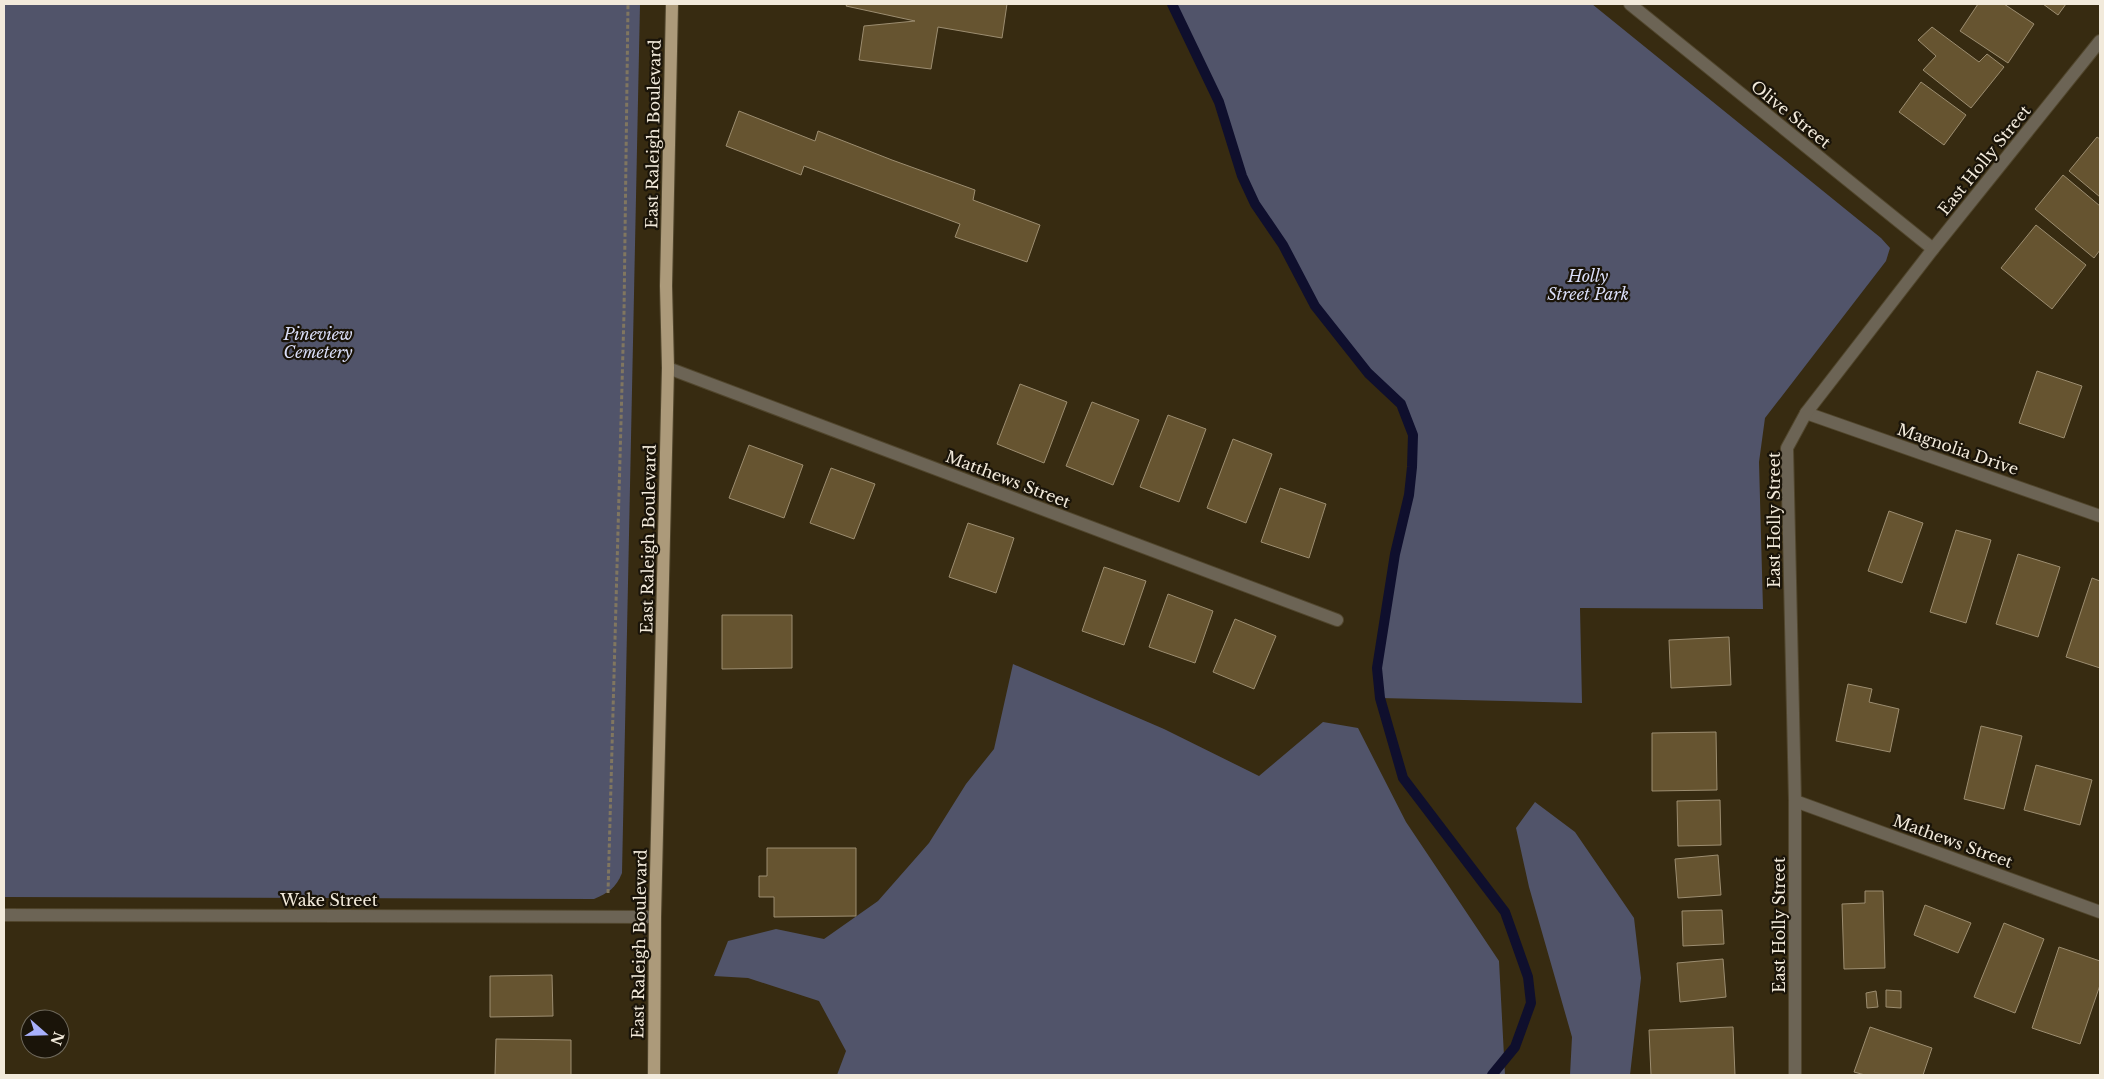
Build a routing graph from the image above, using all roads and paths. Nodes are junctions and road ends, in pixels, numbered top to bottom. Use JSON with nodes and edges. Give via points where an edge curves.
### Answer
{"nodes":[{"id":1,"x":628,"y":4,"type":"edge"},
{"id":2,"x":672,"y":4,"type":"edge"},
{"id":3,"x":1630,"y":4,"type":"edge"},
{"id":4,"x":2100,"y":41,"type":"edge"},
{"id":5,"x":1933,"y":249,"type":"junction"},
{"id":6,"x":668,"y":368,"type":"junction"},
{"id":7,"x":1806,"y":413,"type":"junction"},
{"id":8,"x":2100,"y":516,"type":"edge"},
{"id":9,"x":1337,"y":620,"type":"dead end"},
{"id":10,"x":1795,"y":801,"type":"junction"},
{"id":11,"x":608,"y":893,"type":"dead end"},
{"id":12,"x":2100,"y":912,"type":"edge"},
{"id":13,"x":4,"y":915,"type":"edge"},
{"id":14,"x":655,"y":917,"type":"junction"},
{"id":15,"x":654,"y":1075,"type":"edge"},
{"id":16,"x":1795,"y":1075,"type":"edge"}],
"edges":[{"from":1,"to":11,"type":"path","via":[[624,313]]},
{"from":2,"to":6,"type":"main road","name":"East Raleigh Boulevard","via":[[666,286]]},
{"from":3,"to":5,"type":"street","name":"Olive Street"},
{"from":4,"to":5,"type":"street","name":"East Holly Street"},
{"from":5,"to":7,"type":"street","name":"East Holly Street"},
{"from":6,"to":9,"type":"street","name":"Matthews Street"},
{"from":6,"to":14,"type":"main road","name":"East Raleigh Boulevard"},
{"from":7,"to":8,"type":"street","name":"Magnolia Drive"},
{"from":7,"to":10,"type":"street","name":"East Holly Street","via":[[1787,448]]},
{"from":10,"to":12,"type":"street","name":"Mathews Street"},
{"from":10,"to":16,"type":"street","name":"East Holly Street"},
{"from":13,"to":14,"type":"street","name":"Wake Street"},
{"from":14,"to":15,"type":"main road","name":"East Raleigh Boulevard"}]}
